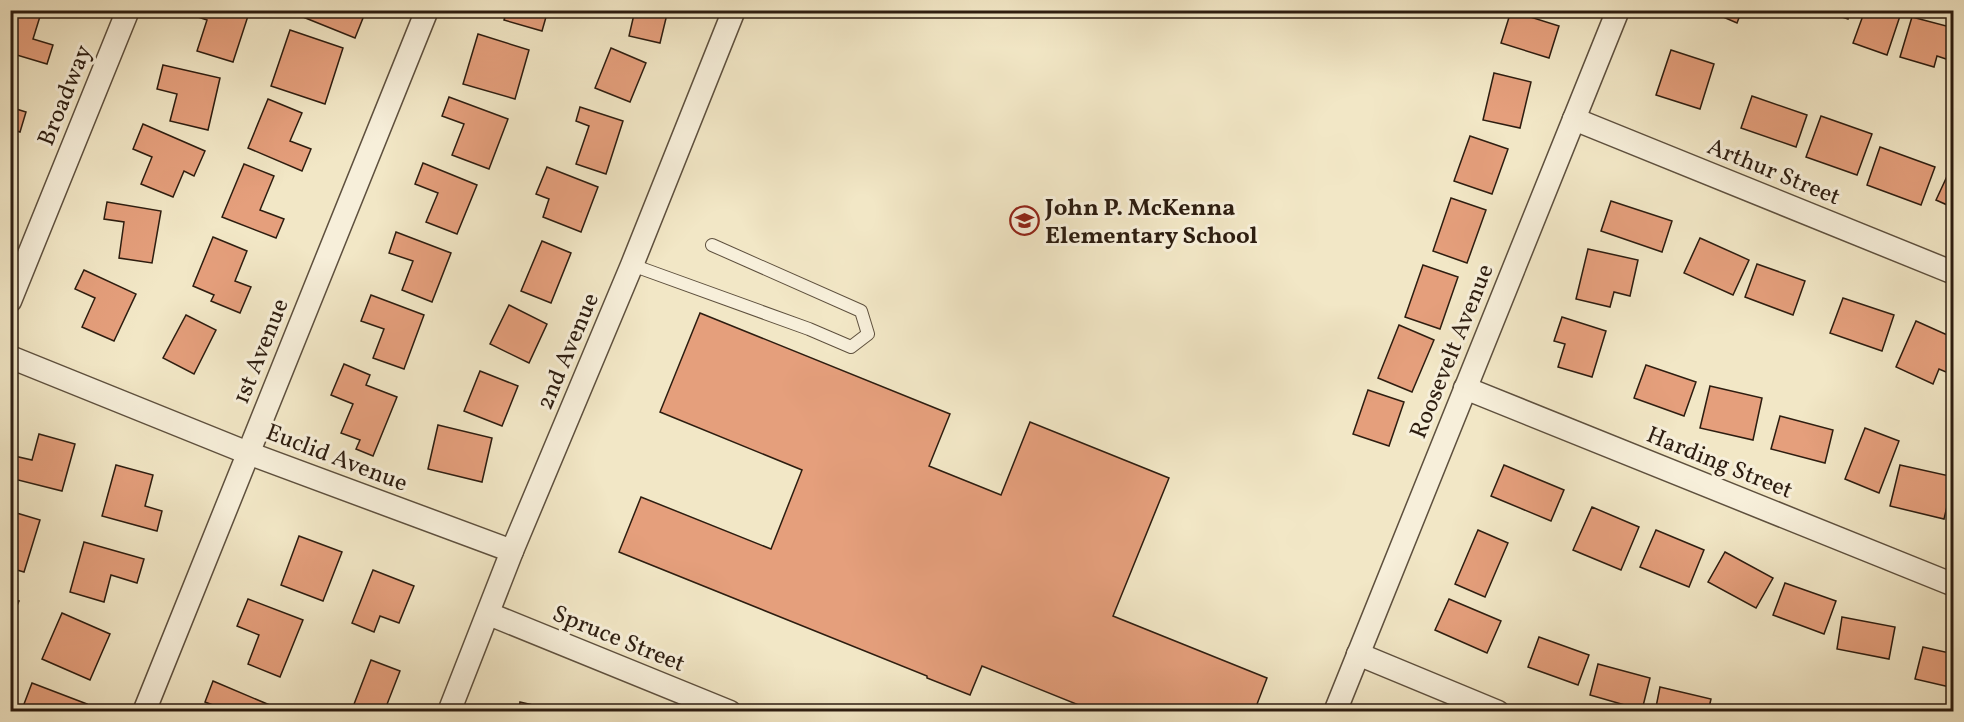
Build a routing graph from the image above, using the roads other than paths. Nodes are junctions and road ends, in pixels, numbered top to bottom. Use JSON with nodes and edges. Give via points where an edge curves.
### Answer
{"nodes":[{"id":1,"x":128,"y":10,"type":"edge"},
{"id":2,"x":427,"y":10,"type":"edge"},
{"id":3,"x":734,"y":10,"type":"edge"},
{"id":4,"x":1618,"y":10,"type":"edge"},
{"id":5,"x":1574,"y":119,"type":"junction"},
{"id":6,"x":712,"y":245,"type":"dead end"},
{"id":7,"x":632,"y":265,"type":"junction"},
{"id":8,"x":1953,"y":273,"type":"edge"},
{"id":9,"x":10,"y":300,"type":"edge"},
{"id":10,"x":10,"y":357,"type":"edge"},
{"id":11,"x":1466,"y":388,"type":"junction"},
{"id":12,"x":248,"y":453,"type":"junction"},
{"id":13,"x":512,"y":551,"type":"junction"},
{"id":14,"x":1953,"y":585,"type":"edge"},
{"id":15,"x":489,"y":614,"type":"junction"},
{"id":16,"x":1358,"y":654,"type":"junction"},
{"id":17,"x":144,"y":711,"type":"edge"},
{"id":18,"x":449,"y":711,"type":"edge"},
{"id":19,"x":730,"y":711,"type":"edge"},
{"id":20,"x":1335,"y":711,"type":"edge"},
{"id":21,"x":1498,"y":711,"type":"edge"}],
"edges":[{"from":1,"to":9,"type":"street","name":"Broadway"},
{"from":2,"to":12,"type":"street","name":"1st Avenue"},
{"from":3,"to":7,"type":"street","name":"2nd Avenue"},
{"from":4,"to":5,"type":"street","name":"Roosevelt Avenue"},
{"from":5,"to":8,"type":"street","name":"Arthur Street"},
{"from":5,"to":11,"type":"street","name":"Roosevelt Avenue"},
{"from":6,"to":7,"type":"lane","via":[[861,311],[868,334],[851,347],[809,328]]},
{"from":7,"to":13,"type":"street","name":"2nd Avenue"},
{"from":10,"to":12,"type":"street","name":"Euclid Avenue"},
{"from":11,"to":14,"type":"street","name":"Harding Street"},
{"from":11,"to":16,"type":"street","name":"Roosevelt Avenue"},
{"from":12,"to":13,"type":"street","name":"Euclid Avenue"},
{"from":12,"to":17,"type":"street","name":"1st Avenue"},
{"from":13,"to":15,"type":"street","name":"2nd Avenue"},
{"from":15,"to":18,"type":"street","name":"2nd Avenue"},
{"from":15,"to":19,"type":"street","name":"Spruce Street"},
{"from":16,"to":20,"type":"street","name":"Roosevelt Avenue"},
{"from":16,"to":21,"type":"street"}]}
